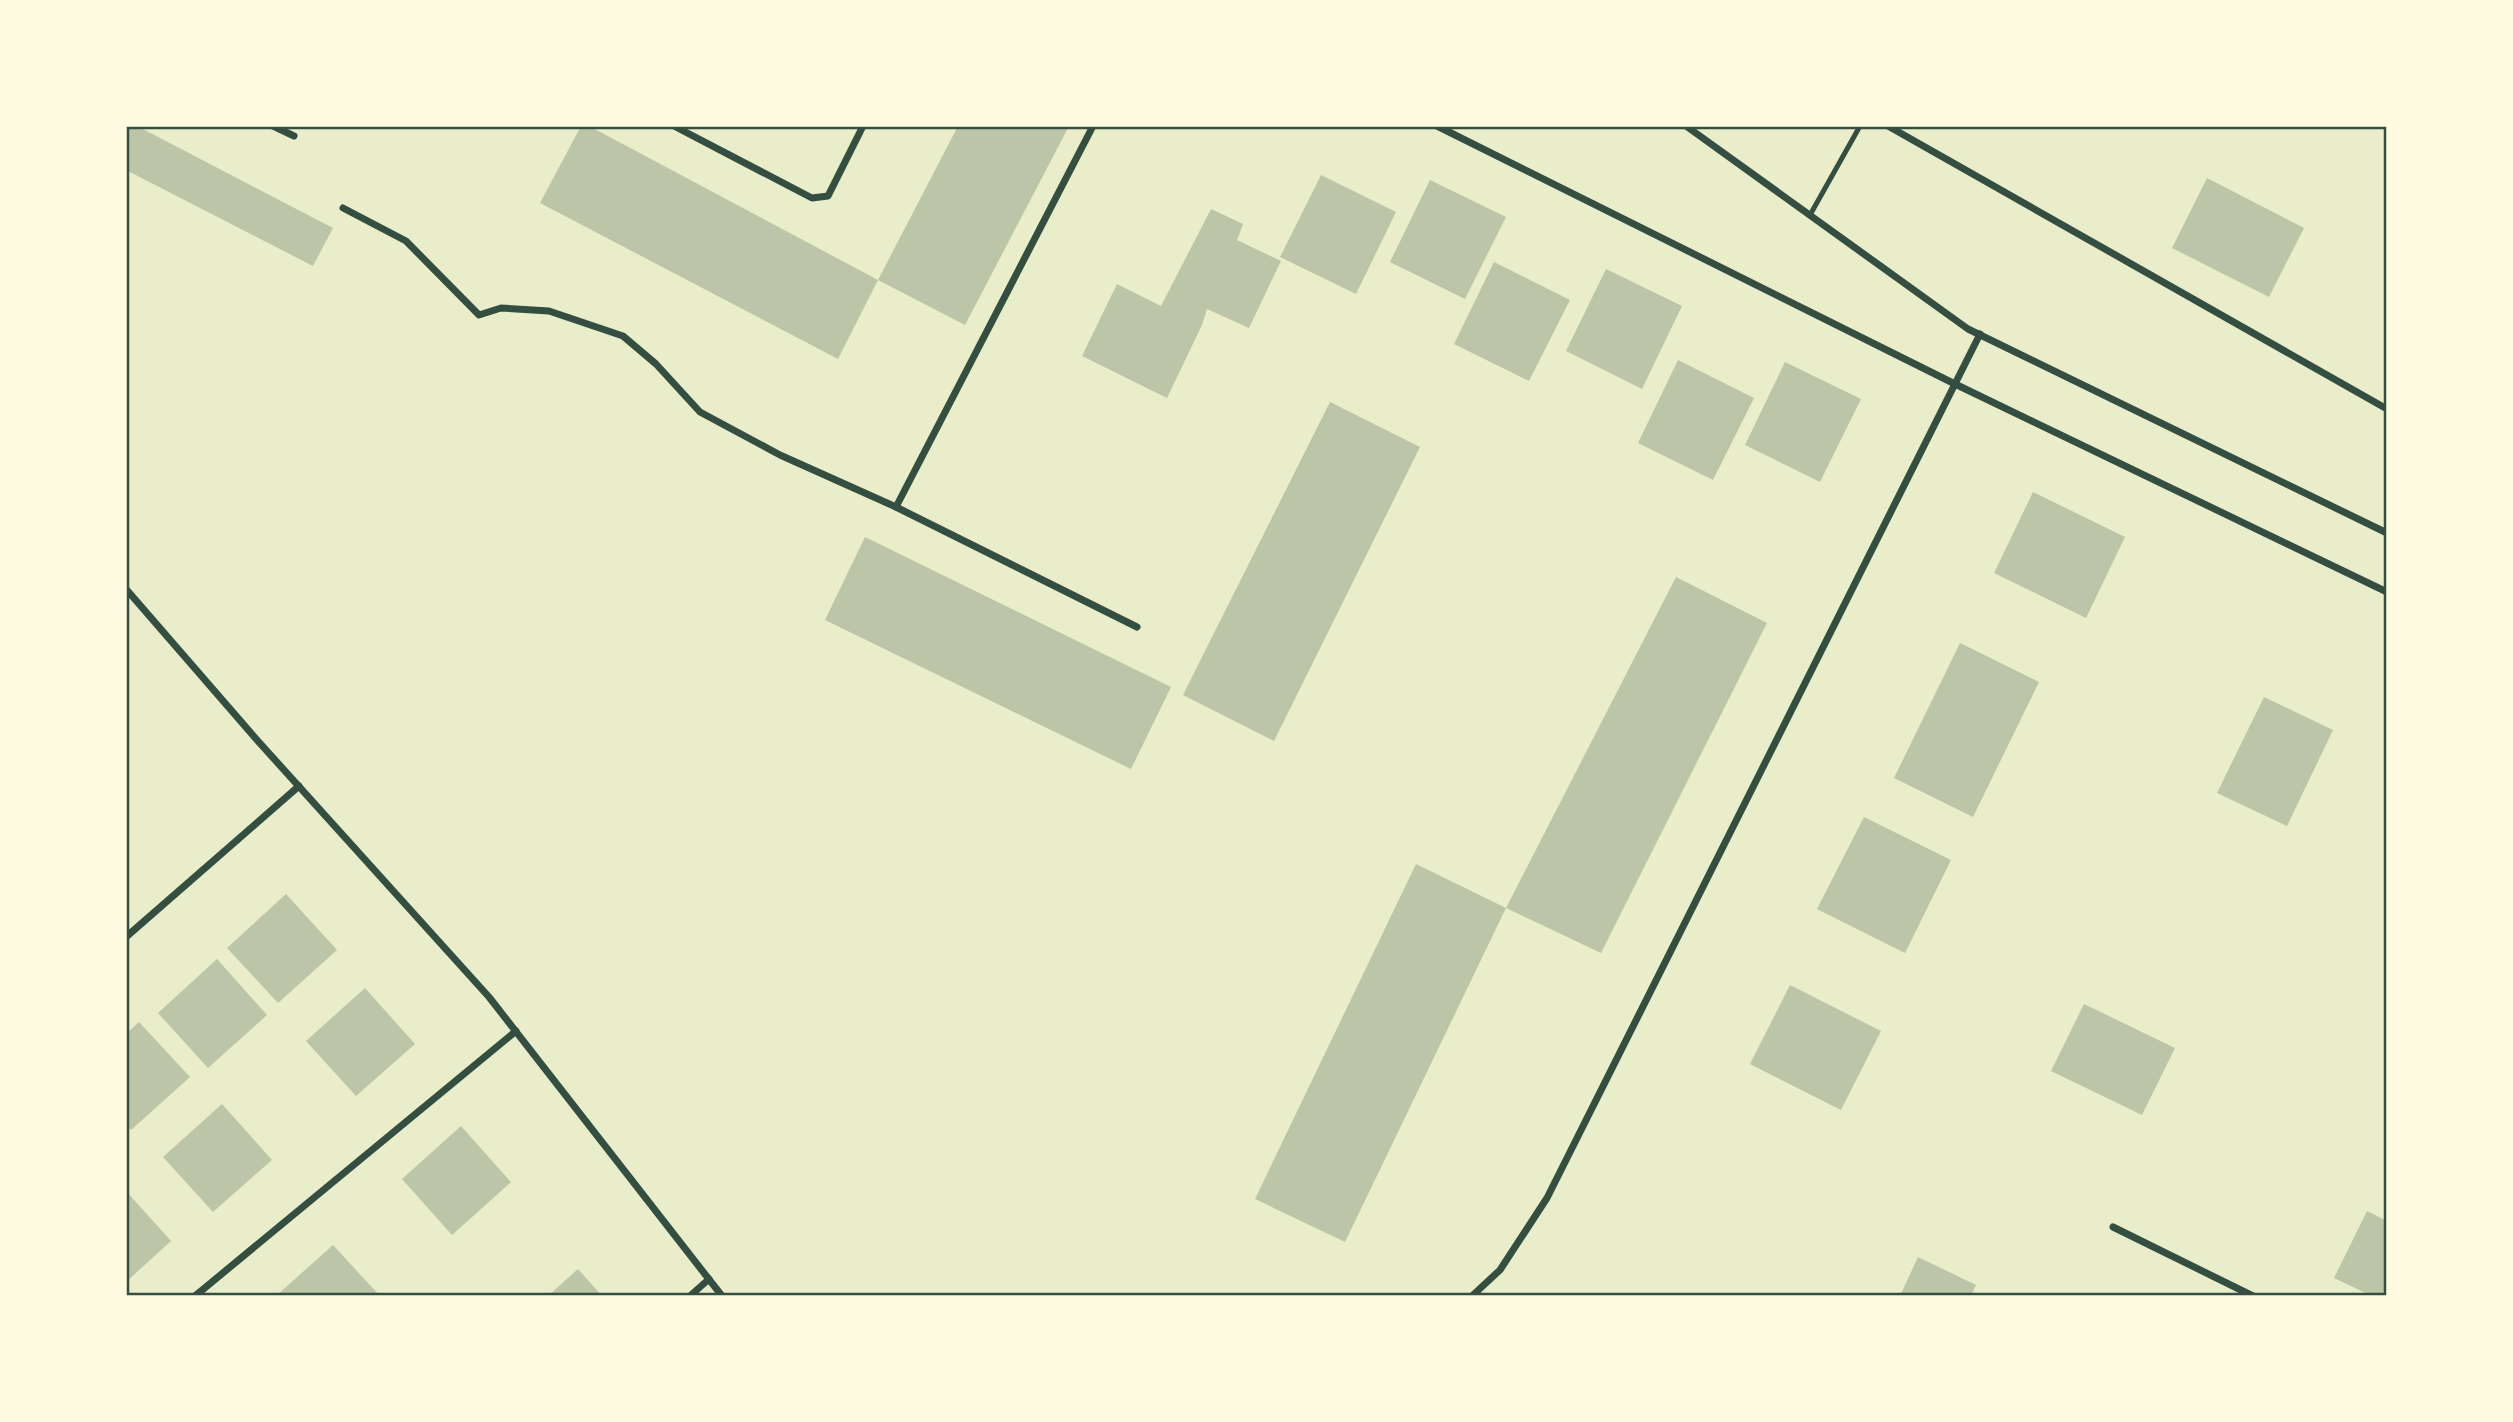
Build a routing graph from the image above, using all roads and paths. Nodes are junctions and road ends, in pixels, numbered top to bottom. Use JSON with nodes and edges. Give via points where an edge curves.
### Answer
{"nodes":[{"id":1,"x":274,"y":126,"type":"edge"},
{"id":2,"x":674,"y":126,"type":"edge"},
{"id":3,"x":863,"y":126,"type":"edge"},
{"id":4,"x":1093,"y":126,"type":"edge"},
{"id":5,"x":1437,"y":126,"type":"edge"},
{"id":6,"x":1685,"y":126,"type":"edge"},
{"id":7,"x":1860,"y":126,"type":"edge"},
{"id":8,"x":1888,"y":126,"type":"edge"},
{"id":9,"x":294,"y":136,"type":"dead end"},
{"id":10,"x":343,"y":208,"type":"dead end"},
{"id":11,"x":1810,"y":215,"type":"junction"},
{"id":12,"x":1980,"y":334,"type":"junction"},
{"id":13,"x":1955,"y":384,"type":"junction"},
{"id":14,"x":2387,"y":409,"type":"edge"},
{"id":15,"x":896,"y":507,"type":"junction"},
{"id":16,"x":2387,"y":533,"type":"edge"},
{"id":17,"x":126,"y":589,"type":"edge"},
{"id":18,"x":2387,"y":592,"type":"edge"},
{"id":19,"x":1137,"y":627,"type":"dead end"},
{"id":20,"x":299,"y":786,"type":"junction"},
{"id":21,"x":126,"y":937,"type":"edge"},
{"id":22,"x":516,"y":1031,"type":"junction"},
{"id":23,"x":2113,"y":1227,"type":"dead end"},
{"id":24,"x":709,"y":1279,"type":"junction"},
{"id":25,"x":195,"y":1296,"type":"edge"},
{"id":26,"x":690,"y":1296,"type":"edge"},
{"id":27,"x":722,"y":1296,"type":"edge"},
{"id":28,"x":1472,"y":1296,"type":"edge"},
{"id":29,"x":2253,"y":1296,"type":"edge"}],
"edges":[{"from":1,"to":9,"type":"street"},
{"from":2,"to":3,"type":"street","via":[[812,198],[828,195]]},
{"from":4,"to":15,"type":"street"},
{"from":5,"to":13,"type":"street"},
{"from":6,"to":11,"type":"street"},
{"from":7,"to":11,"type":"lane"},
{"from":8,"to":14,"type":"street"},
{"from":10,"to":15,"type":"street","via":[[406,241],[479,315],[501,308],[549,311],[623,336],[700,412]]},
{"from":11,"to":12,"type":"street"},
{"from":12,"to":13,"type":"street"},
{"from":12,"to":16,"type":"street"},
{"from":13,"to":18,"type":"street"},
{"from":13,"to":28,"type":"street","via":[[1547,1198],[1500,1270]]},
{"from":15,"to":19,"type":"street"},
{"from":17,"to":20,"type":"street"},
{"from":20,"to":21,"type":"street"},
{"from":20,"to":22,"type":"street"},
{"from":22,"to":24,"type":"street"},
{"from":22,"to":25,"type":"street"},
{"from":23,"to":29,"type":"street"},
{"from":24,"to":26,"type":"street"},
{"from":24,"to":27,"type":"street"}]}
